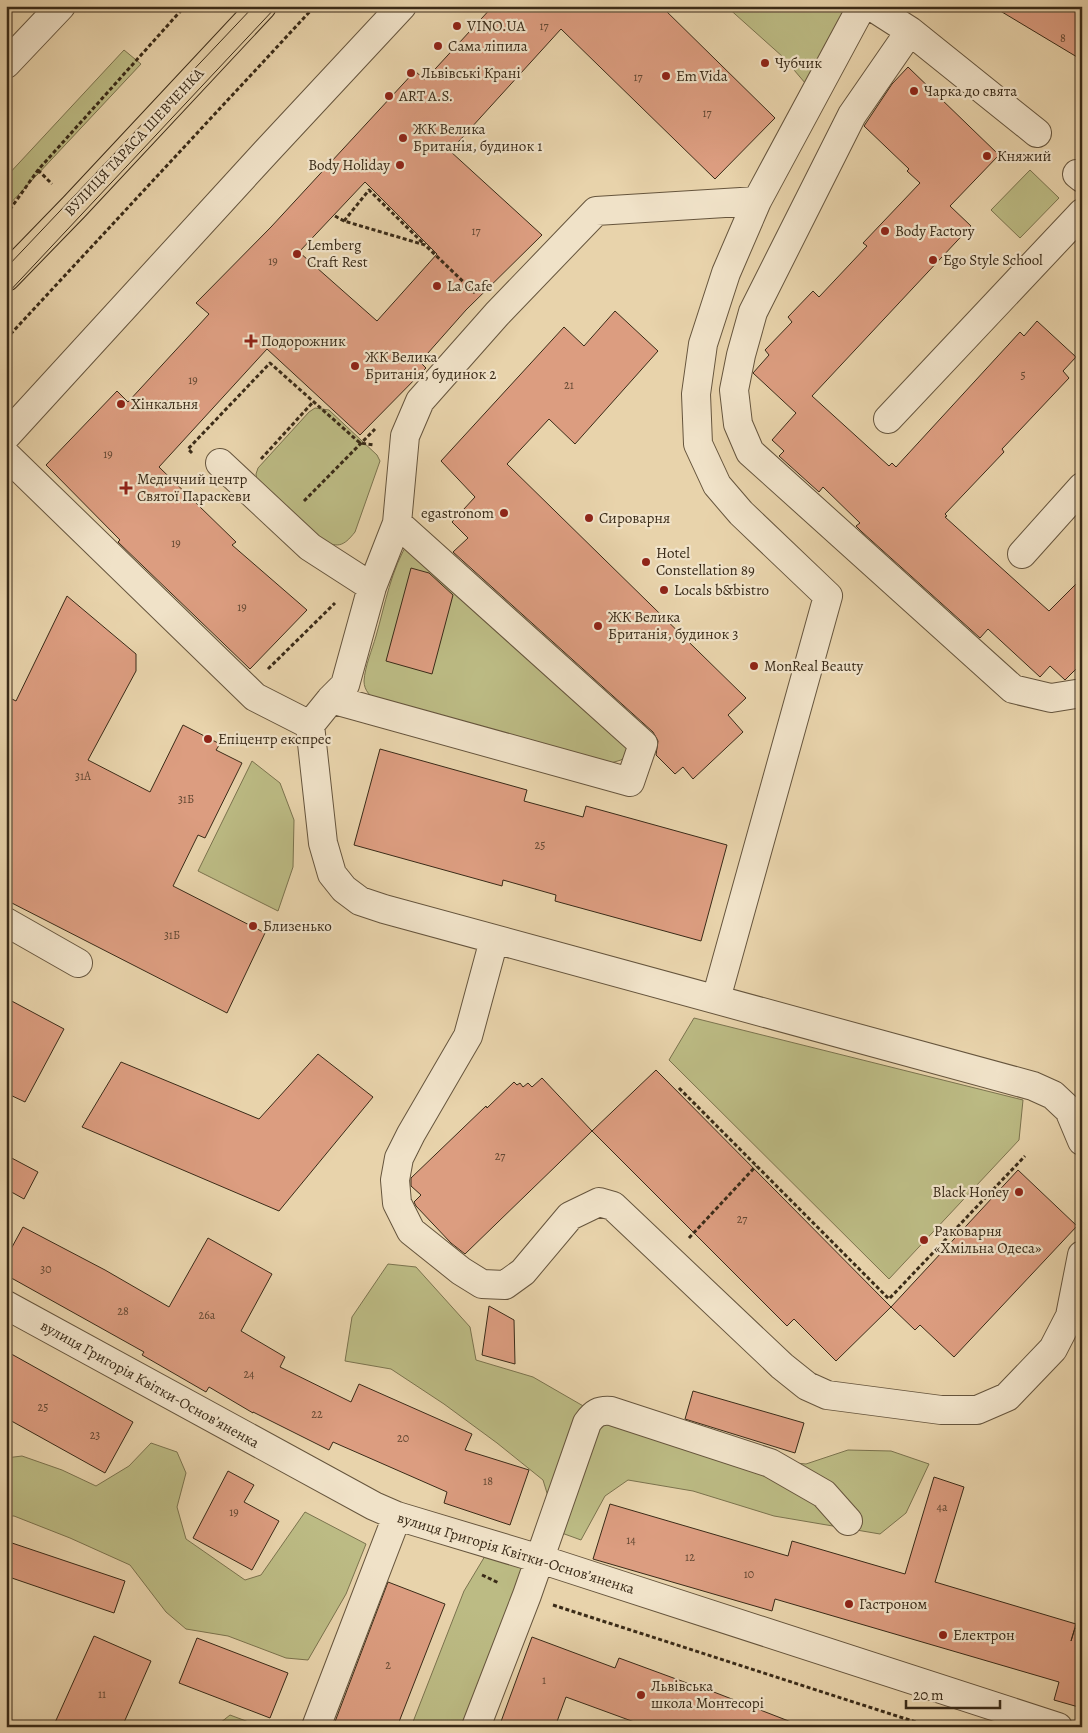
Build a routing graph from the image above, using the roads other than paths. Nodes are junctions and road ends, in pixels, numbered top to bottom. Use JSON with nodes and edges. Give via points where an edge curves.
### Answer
{"nodes":[{"id":1,"x":61,"y":6,"type":"edge"},
{"id":2,"x":262,"y":6,"type":"edge"},
{"id":3,"x":402,"y":6,"type":"edge"},
{"id":4,"x":874,"y":8,"type":"edge"},
{"id":5,"x":910,"y":31,"type":"junction"},
{"id":6,"x":6,"y":64,"type":"edge"},
{"id":7,"x":1037,"y":133,"type":"dead end"},
{"id":8,"x":757,"y":201,"type":"junction"},
{"id":9,"x":1082,"y":213,"type":"edge"},
{"id":10,"x":6,"y":277,"type":"edge"},
{"id":11,"x":888,"y":419,"type":"dead end"},
{"id":12,"x":6,"y":436,"type":"edge"},
{"id":13,"x":6,"y":455,"type":"edge"},
{"id":14,"x":220,"y":463,"type":"dead end"},
{"id":15,"x":1082,"y":487,"type":"edge"},
{"id":16,"x":397,"y":523,"type":"junction"},
{"id":17,"x":1022,"y":554,"type":"dead end"},
{"id":18,"x":372,"y":587,"type":"junction"},
{"id":19,"x":1082,"y":692,"type":"edge"},
{"id":20,"x":330,"y":699,"type":"junction"},
{"id":21,"x":310,"y":725,"type":"junction"},
{"id":22,"x":6,"y":922,"type":"edge"},
{"id":23,"x":494,"y":940,"type":"junction"},
{"id":24,"x":78,"y":962,"type":"dead end"},
{"id":25,"x":716,"y":1000,"type":"junction"},
{"id":26,"x":1076,"y":1112,"type":"edge"},
{"id":27,"x":1082,"y":1141,"type":"edge"},
{"id":28,"x":1082,"y":1255,"type":"edge"},
{"id":29,"x":6,"y":1305,"type":"edge"},
{"id":30,"x":397,"y":1516,"type":"junction"},
{"id":31,"x":848,"y":1522,"type":"dead end"},
{"id":32,"x":540,"y":1559,"type":"junction"},
{"id":33,"x":316,"y":1727,"type":"edge"},
{"id":34,"x":476,"y":1727,"type":"edge"},
{"id":35,"x":1058,"y":1727,"type":"edge"}],
"edges":[{"from":1,"to":6,"type":"street"},
{"from":2,"to":10,"type":"main road","name":"ВУЛИЦЯ ТАРАСА ШЕВЧЕНКА"},
{"from":3,"to":12,"type":"street"},
{"from":4,"to":5,"type":"street"},
{"from":4,"to":8,"type":"street"},
{"from":5,"to":7,"type":"street"},
{"from":5,"to":19,"type":"street","via":[[852,115],[753,312],[734,390],[738,424],[750,452],[1013,689],[1052,698]]},
{"from":8,"to":16,"type":"street","via":[[596,211],[497,314],[420,401],[405,436]]},
{"from":8,"to":25,"type":"street","via":[[726,273],[703,344],[696,394],[698,444],[717,485],[741,514],[828,596]]},
{"from":9,"to":11,"type":"street"},
{"from":13,"to":21,"type":"street","via":[[255,697]]},
{"from":14,"to":18,"type":"street","via":[[310,547]]},
{"from":15,"to":17,"type":"street"},
{"from":16,"to":18,"type":"street"},
{"from":16,"to":20,"type":"street","via":[[644,744],[630,782]]},
{"from":18,"to":20,"type":"street","via":[[345,685]]},
{"from":20,"to":21,"type":"street"},
{"from":21,"to":23,"type":"street","via":[[323,843],[332,874],[344,889],[360,901]]},
{"from":22,"to":24,"type":"street"},
{"from":23,"to":25,"type":"street"},
{"from":23,"to":28,"type":"street","via":[[468,1036],[411,1134],[400,1158],[395,1180],[397,1203],[411,1231],[482,1284],[505,1284],[523,1272],[570,1216],[599,1202],[613,1206],[807,1386],[827,1394],[941,1410],[977,1410],[1007,1397],[1053,1349],[1070,1316]]},
{"from":25,"to":26,"type":"street","via":[[1032,1086],[1053,1095]]},
{"from":26,"to":27,"type":"street"},
{"from":29,"to":30,"type":"street","name":"вулиця Григорія Квітки-Основʼяненка"},
{"from":30,"to":32,"type":"street","name":"вулиця Григорія Квітки-Основʼяненка"},
{"from":30,"to":33,"type":"street"},
{"from":31,"to":32,"type":"street","via":[[824,1494],[770,1463],[601,1410],[588,1423]]},
{"from":32,"to":34,"type":"street"},
{"from":32,"to":35,"type":"street","name":"вулиця Григорія Квітки-Основʼяненка"}]}
